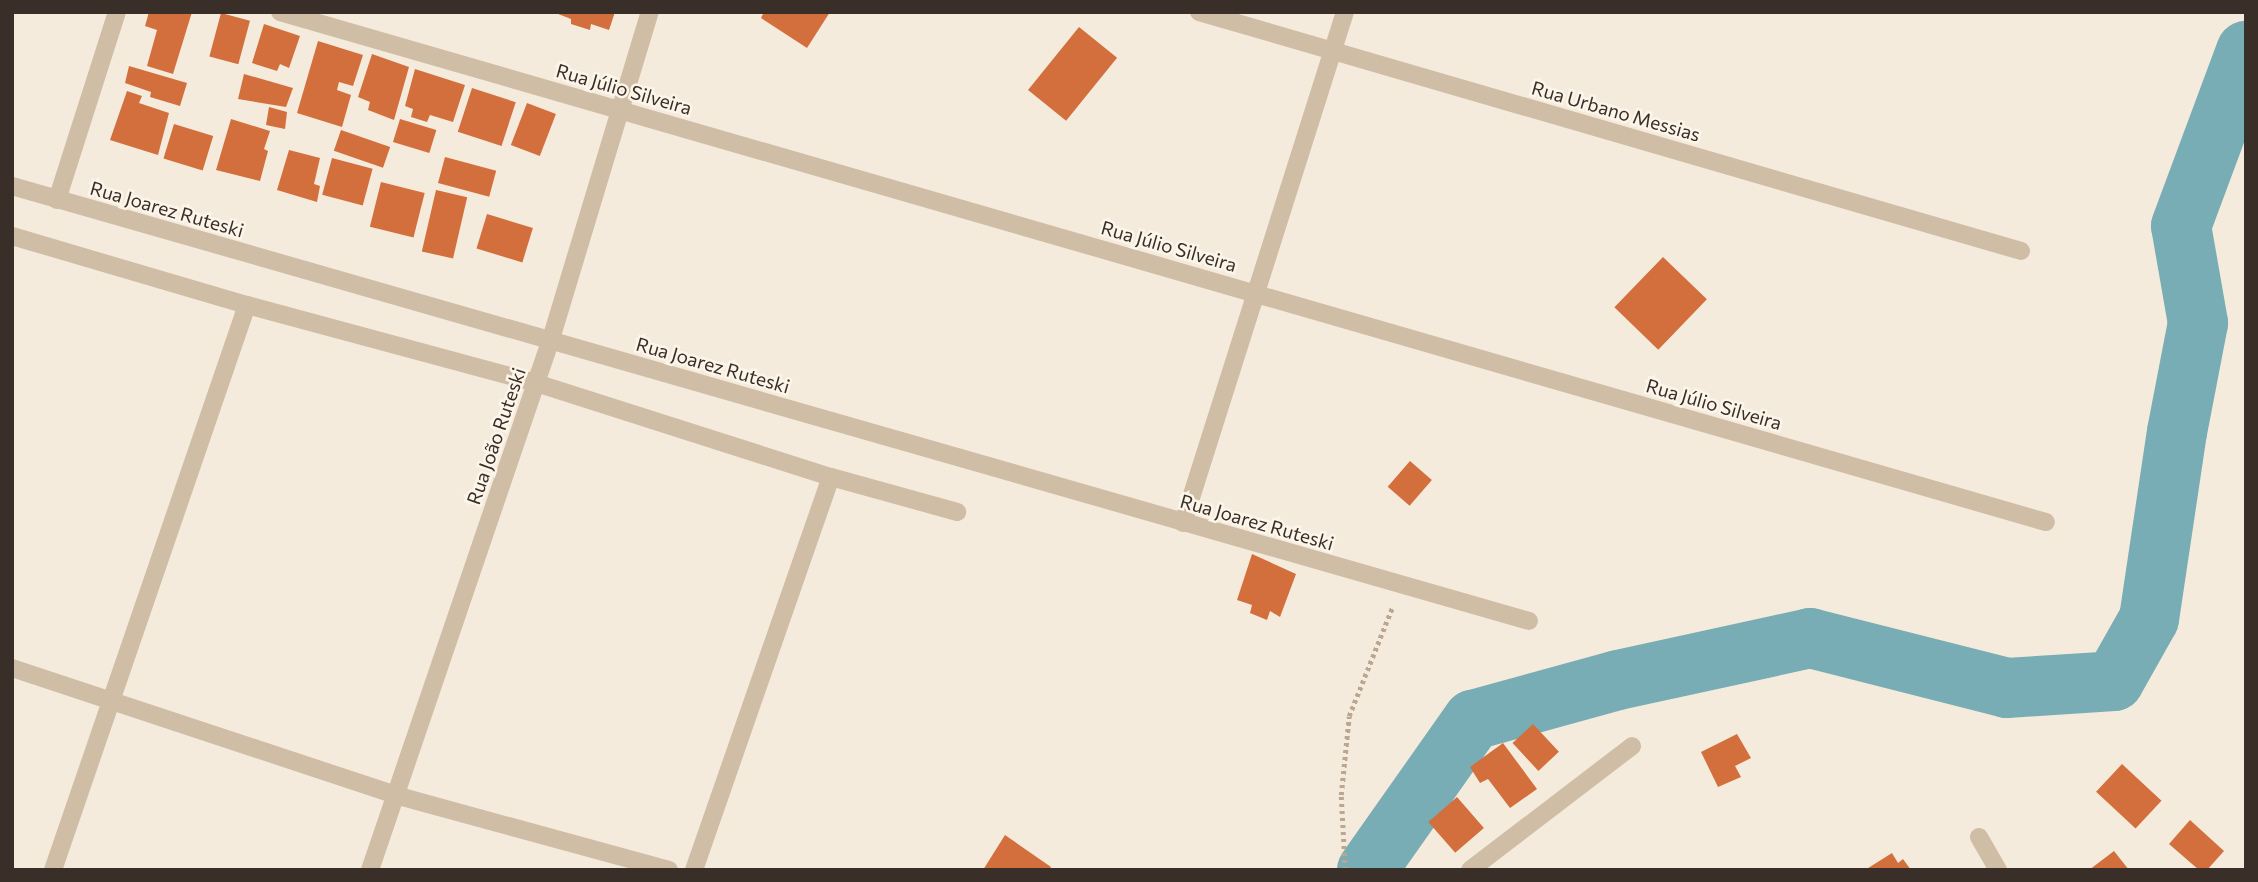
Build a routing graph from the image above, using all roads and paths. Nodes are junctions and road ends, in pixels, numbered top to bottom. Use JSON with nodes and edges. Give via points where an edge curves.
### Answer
{"nodes":[{"id":1,"x":117,"y":12,"type":"edge"},
{"id":2,"x":280,"y":12,"type":"edge"},
{"id":3,"x":650,"y":12,"type":"edge"},
{"id":4,"x":1199,"y":12,"type":"edge"},
{"id":5,"x":1345,"y":12,"type":"edge"},
{"id":6,"x":1332,"y":50,"type":"junction"},
{"id":7,"x":620,"y":110,"type":"junction"},
{"id":8,"x":12,"y":186,"type":"edge"},
{"id":9,"x":57,"y":200,"type":"junction"},
{"id":10,"x":12,"y":236,"type":"edge"},
{"id":11,"x":2021,"y":251,"type":"dead end"},
{"id":12,"x":1256,"y":293,"type":"junction"},
{"id":13,"x":247,"y":305,"type":"junction"},
{"id":14,"x":551,"y":339,"type":"junction"},
{"id":15,"x":536,"y":383,"type":"junction"},
{"id":16,"x":831,"y":477,"type":"junction"},
{"id":17,"x":957,"y":512,"type":"dead end"},
{"id":18,"x":2046,"y":522,"type":"dead end"},
{"id":19,"x":1183,"y":523,"type":"junction"},
{"id":20,"x":1401,"y":585,"type":"junction"},
{"id":21,"x":1529,"y":621,"type":"dead end"},
{"id":22,"x":12,"y":668,"type":"edge"},
{"id":23,"x":108,"y":701,"type":"junction"},
{"id":24,"x":1632,"y":746,"type":"dead end"},
{"id":25,"x":395,"y":795,"type":"junction"},
{"id":26,"x":1979,"y":837,"type":"dead end"},
{"id":27,"x":53,"y":870,"type":"edge"},
{"id":28,"x":370,"y":870,"type":"edge"},
{"id":29,"x":669,"y":870,"type":"edge"},
{"id":30,"x":694,"y":870,"type":"edge"},
{"id":31,"x":1345,"y":870,"type":"edge"},
{"id":32,"x":1469,"y":870,"type":"edge"},
{"id":33,"x":1998,"y":870,"type":"edge"}],
"edges":[{"from":1,"to":9,"type":"street"},
{"from":2,"to":7,"type":"street","name":"Rua Júlio Silveira"},
{"from":3,"to":7,"type":"street","name":"Rua João Ruteski"},
{"from":4,"to":6,"type":"street","name":"Rua Urbano Messias"},
{"from":5,"to":6,"type":"street"},
{"from":6,"to":11,"type":"street","name":"Rua Urbano Messias"},
{"from":6,"to":12,"type":"street"},
{"from":7,"to":12,"type":"street","name":"Rua Júlio Silveira"},
{"from":7,"to":14,"type":"street","name":"Rua João Ruteski"},
{"from":8,"to":9,"type":"street","name":"Rua Joarez Ruteski"},
{"from":9,"to":14,"type":"street","name":"Rua Joarez Ruteski"},
{"from":10,"to":13,"type":"street"},
{"from":12,"to":18,"type":"street","name":"Rua Júlio Silveira"},
{"from":12,"to":19,"type":"street"},
{"from":13,"to":15,"type":"street"},
{"from":13,"to":23,"type":"street"},
{"from":14,"to":15,"type":"street","name":"Rua João Ruteski"},
{"from":14,"to":19,"type":"street","name":"Rua Joarez Ruteski"},
{"from":15,"to":16,"type":"street"},
{"from":15,"to":25,"type":"street","name":"Rua João Ruteski"},
{"from":16,"to":17,"type":"street"},
{"from":16,"to":30,"type":"street"},
{"from":19,"to":20,"type":"street","name":"Rua Joarez Ruteski"},
{"from":20,"to":21,"type":"street","name":"Rua Joarez Ruteski"},
{"from":20,"to":31,"type":"path","via":[[1349,716],[1341,795]]},
{"from":22,"to":23,"type":"street"},
{"from":23,"to":25,"type":"street"},
{"from":23,"to":27,"type":"street"},
{"from":24,"to":32,"type":"street"},
{"from":25,"to":28,"type":"street","name":"Rua João Ruteski"},
{"from":25,"to":29,"type":"street"},
{"from":26,"to":33,"type":"street"}]}
